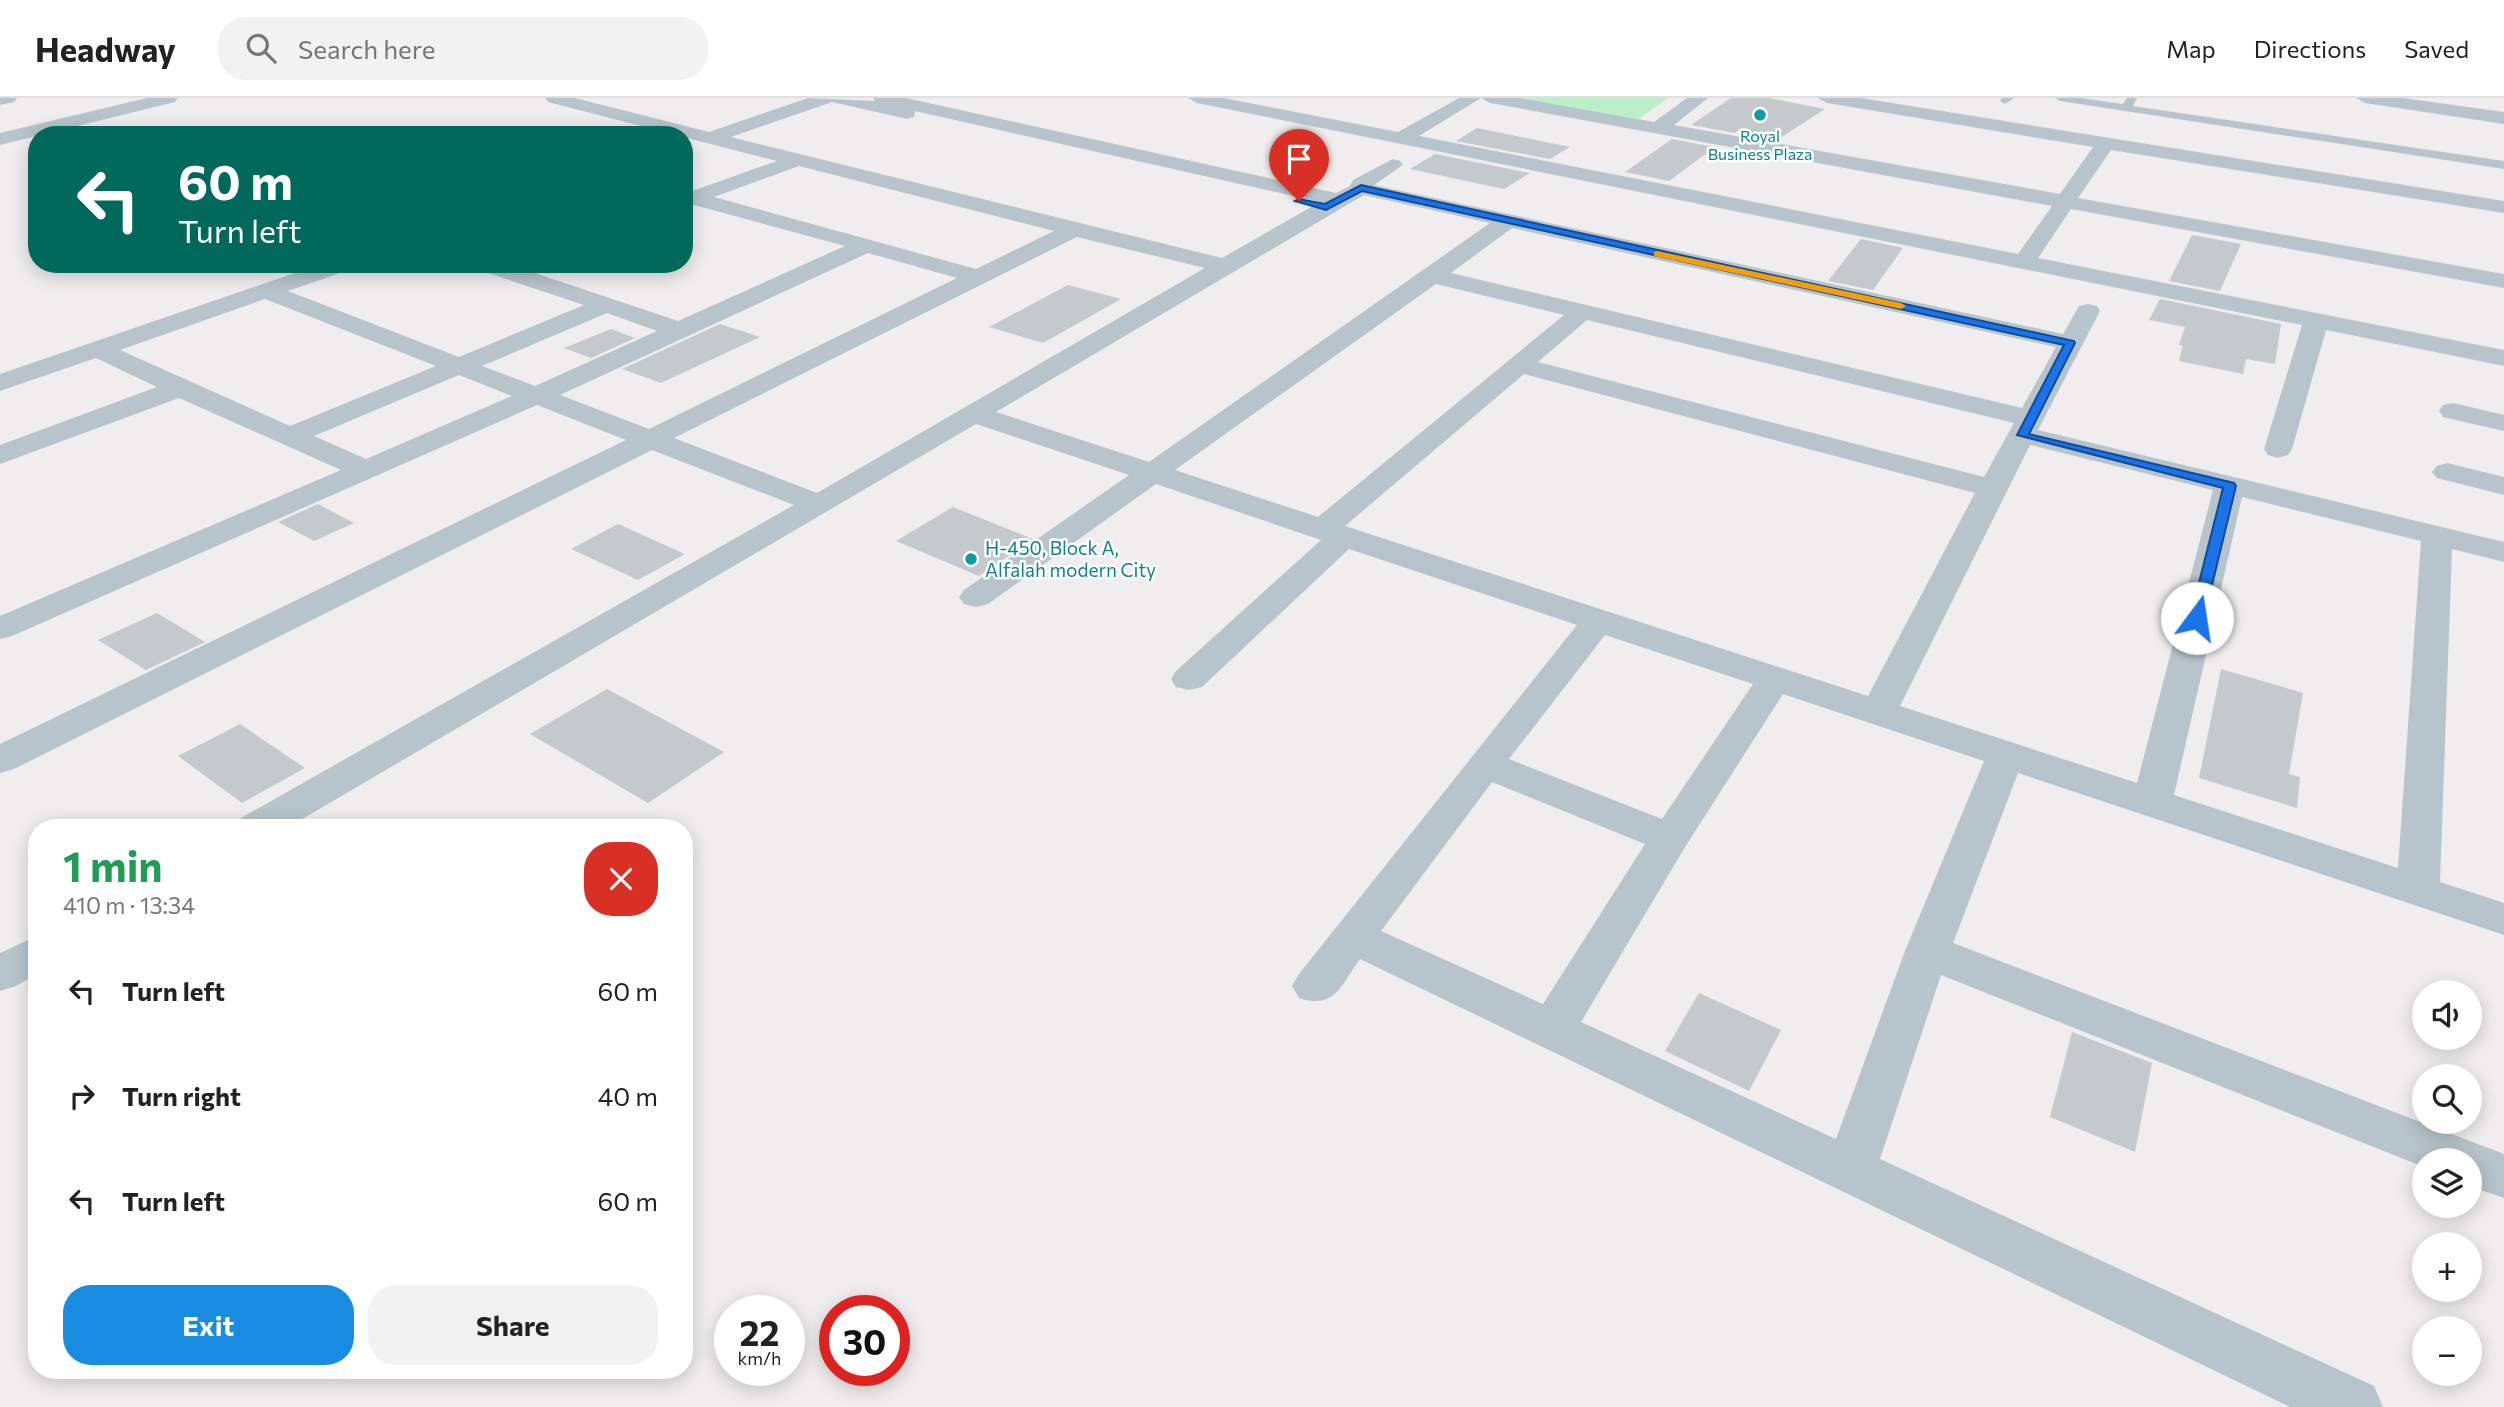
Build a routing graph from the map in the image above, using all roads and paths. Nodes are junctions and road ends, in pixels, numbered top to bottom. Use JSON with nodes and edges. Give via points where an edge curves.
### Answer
{"nodes":[{"id":1,"x":8,"y":98,"type":"edge"},
{"id":2,"x":169,"y":98,"type":"edge"},
{"id":3,"x":193,"y":98,"type":"edge"},
{"id":4,"x":554,"y":98,"type":"edge"},
{"id":5,"x":826,"y":98,"type":"edge"},
{"id":6,"x":838,"y":98,"type":"edge"},
{"id":7,"x":882,"y":98,"type":"edge"},
{"id":8,"x":1197,"y":98,"type":"edge"},
{"id":9,"x":1472,"y":98,"type":"edge"},
{"id":10,"x":1490,"y":98,"type":"edge"},
{"id":11,"x":1699,"y":98,"type":"edge"},
{"id":12,"x":1827,"y":98,"type":"edge"},
{"id":13,"x":1913,"y":98,"type":"edge"},
{"id":14,"x":2365,"y":98,"type":"edge"},
{"id":15,"x":2396,"y":98,"type":"edge"},
{"id":16,"x":0,"y":100,"type":"edge"},
{"id":17,"x":2129,"y":103,"type":"edge"},
{"id":18,"x":2046,"y":104,"type":"edge"},
{"id":19,"x":1995,"y":106,"type":"edge"},
{"id":20,"x":2504,"y":115,"type":"edge"},
{"id":21,"x":54,"y":126,"type":"edge"},
{"id":22,"x":81,"y":126,"type":"edge"},
{"id":23,"x":668,"y":126,"type":"edge"},
{"id":24,"x":1661,"y":126,"type":"junction"},
{"id":25,"x":28,"y":132,"type":"edge"},
{"id":26,"x":693,"y":132,"type":"edge"},
{"id":27,"x":713,"y":137,"type":"junction"},
{"id":28,"x":1402,"y":138,"type":"junction"},
{"id":29,"x":0,"y":139,"type":"edge"},
{"id":30,"x":28,"y":139,"type":"edge"},
{"id":31,"x":693,"y":144,"type":"edge"},
{"id":32,"x":2105,"y":144,"type":"junction"},
{"id":33,"x":0,"y":146,"type":"edge"},
{"id":34,"x":2254,"y":154,"type":"junction"},
{"id":35,"x":800,"y":159,"type":"junction"},
{"id":36,"x":1393,"y":165,"type":"dead end"},
{"id":37,"x":2504,"y":165,"type":"edge"},
{"id":38,"x":2504,"y":180,"type":"edge"},
{"id":39,"x":2504,"y":192,"type":"edge"},
{"id":40,"x":693,"y":197,"type":"edge"},
{"id":41,"x":1342,"y":198,"type":"junction"},
{"id":42,"x":2066,"y":199,"type":"junction"},
{"id":43,"x":693,"y":200,"type":"edge"},
{"id":44,"x":2504,"y":207,"type":"edge"},
{"id":45,"x":1507,"y":221,"type":"junction"},
{"id":46,"x":1074,"y":230,"type":"junction"},
{"id":47,"x":866,"y":245,"type":"junction"},
{"id":48,"x":2023,"y":263,"type":"junction"},
{"id":49,"x":1225,"y":266,"type":"junction"},
{"id":50,"x":319,"y":273,"type":"edge"},
{"id":51,"x":517,"y":273,"type":"edge"},
{"id":52,"x":2504,"y":274,"type":"edge"},
{"id":53,"x":1432,"y":276,"type":"junction"},
{"id":54,"x":978,"y":277,"type":"junction"},
{"id":55,"x":2504,"y":281,"type":"edge"},
{"id":56,"x":267,"y":292,"type":"junction"},
{"id":57,"x":606,"y":305,"type":"junction"},
{"id":58,"x":2088,"y":311,"type":"dead end"},
{"id":59,"x":1582,"y":312,"type":"junction"},
{"id":60,"x":2316,"y":321,"type":"junction"},
{"id":61,"x":678,"y":330,"type":"junction"},
{"id":62,"x":2070,"y":343,"type":"junction"},
{"id":63,"x":99,"y":350,"type":"junction"},
{"id":64,"x":2504,"y":358,"type":"edge"},
{"id":65,"x":458,"y":365,"type":"junction"},
{"id":66,"x":1519,"y":365,"type":"junction"},
{"id":67,"x":0,"y":383,"type":"edge"},
{"id":68,"x":180,"y":388,"type":"junction"},
{"id":69,"x":537,"y":395,"type":"junction"},
{"id":70,"x":2452,"y":411,"type":"dead end"},
{"id":71,"x":974,"y":414,"type":"junction"},
{"id":72,"x":2504,"y":423,"type":"edge"},
{"id":73,"x":2027,"y":427,"type":"junction"},
{"id":74,"x":287,"y":437,"type":"junction"},
{"id":75,"x":652,"y":440,"type":"junction"},
{"id":76,"x":2278,"y":449,"type":"dead end"},
{"id":77,"x":0,"y":455,"type":"edge"},
{"id":78,"x":365,"y":470,"type":"junction"},
{"id":79,"x":2447,"y":472,"type":"dead end"},
{"id":80,"x":1152,"y":474,"type":"junction"},
{"id":81,"x":2229,"y":486,"type":"junction"},
{"id":82,"x":2504,"y":486,"type":"edge"},
{"id":83,"x":1993,"y":488,"type":"junction"},
{"id":84,"x":819,"y":504,"type":"junction"},
{"id":85,"x":1333,"y":533,"type":"junction"},
{"id":86,"x":2437,"y":536,"type":"junction"},
{"id":87,"x":2504,"y":552,"type":"edge"},
{"id":88,"x":976,"y":597,"type":"dead end"},
{"id":89,"x":1599,"y":620,"type":"junction"},
{"id":90,"x":0,"y":629,"type":"edge"},
{"id":91,"x":1189,"y":679,"type":"dead end"},
{"id":92,"x":1775,"y":679,"type":"junction"},
{"id":93,"x":1878,"y":713,"type":"junction"},
{"id":94,"x":2006,"y":755,"type":"junction"},
{"id":95,"x":3,"y":756,"type":"edge"},
{"id":96,"x":1485,"y":764,"type":"junction"},
{"id":97,"x":2152,"y":803,"type":"junction"},
{"id":98,"x":271,"y":819,"type":"edge"},
{"id":99,"x":1670,"y":838,"type":"junction"},
{"id":100,"x":2418,"y":891,"type":"junction"},
{"id":101,"x":2504,"y":919,"type":"edge"},
{"id":102,"x":1353,"y":937,"type":"junction"},
{"id":103,"x":1927,"y":951,"type":"junction"},
{"id":104,"x":28,"y":958,"type":"edge"},
{"id":105,"x":0,"y":974,"type":"edge"},
{"id":106,"x":1315,"y":986,"type":"dead end"},
{"id":107,"x":1552,"y":1029,"type":"junction"},
{"id":108,"x":2432,"y":1148,"type":"edge"},
{"id":109,"x":2482,"y":1168,"type":"edge"},
{"id":110,"x":1851,"y":1169,"type":"junction"},
{"id":111,"x":2504,"y":1176,"type":"edge"},
{"id":112,"x":2353,"y":1407,"type":"edge"}],
"edges":[{"from":1,"to":16,"type":"street"},
{"from":2,"to":21,"type":"street"},
{"from":3,"to":22,"type":"street"},
{"from":4,"to":23,"type":"street"},
{"from":5,"to":27,"type":"street"},
{"from":6,"to":41,"type":"street"},
{"from":7,"to":41,"type":"street"},
{"from":8,"to":28,"type":"street"},
{"from":9,"to":28,"type":"street"},
{"from":10,"to":24,"type":"street"},
{"from":11,"to":24,"type":"street"},
{"from":12,"to":19,"type":"street"},
{"from":13,"to":19,"type":"street"},
{"from":14,"to":20,"type":"street"},
{"from":15,"to":20,"type":"street"},
{"from":17,"to":18,"type":"lane"},
{"from":17,"to":37,"type":"lane"},
{"from":18,"to":19,"type":"street"},
{"from":18,"to":34,"type":"street"},
{"from":19,"to":32,"type":"street"},
{"from":19,"to":34,"type":"street"},
{"from":24,"to":42,"type":"street"},
{"from":25,"to":29,"type":"street"},
{"from":26,"to":27,"type":"street"},
{"from":27,"to":31,"type":"street"},
{"from":27,"to":35,"type":"street"},
{"from":28,"to":48,"type":"street"},
{"from":30,"to":33,"type":"street"},
{"from":32,"to":34,"type":"street"},
{"from":32,"to":42,"type":"street"},
{"from":34,"to":38,"type":"street"},
{"from":34,"to":39,"type":"street"},
{"from":34,"to":44,"type":"street"},
{"from":35,"to":40,"type":"street"},
{"from":35,"to":46,"type":"street"},
{"from":36,"to":41,"type":"street"},
{"from":41,"to":45,"type":"street"},
{"from":41,"to":49,"type":"street"},
{"from":42,"to":48,"type":"street"},
{"from":42,"to":52,"type":"street"},
{"from":42,"to":55,"type":"street"},
{"from":43,"to":47,"type":"street"},
{"from":45,"to":53,"type":"street"},
{"from":45,"to":62,"type":"street"},
{"from":46,"to":49,"type":"street"},
{"from":46,"to":54,"type":"street"},
{"from":47,"to":54,"type":"street"},
{"from":47,"to":61,"type":"street"},
{"from":48,"to":60,"type":"street"},
{"from":49,"to":71,"type":"street"},
{"from":50,"to":56,"type":"street"},
{"from":51,"to":57,"type":"street"},
{"from":53,"to":59,"type":"street"},
{"from":53,"to":80,"type":"street"},
{"from":54,"to":75,"type":"street"},
{"from":56,"to":63,"type":"street"},
{"from":56,"to":65,"type":"street"},
{"from":57,"to":61,"type":"street"},
{"from":57,"to":65,"type":"street"},
{"from":58,"to":62,"type":"street"},
{"from":59,"to":66,"type":"street"},
{"from":59,"to":73,"type":"street"},
{"from":60,"to":64,"type":"street"},
{"from":60,"to":76,"type":"street"},
{"from":61,"to":69,"type":"street"},
{"from":62,"to":73,"type":"street"},
{"from":63,"to":67,"type":"street"},
{"from":63,"to":68,"type":"street"},
{"from":65,"to":69,"type":"street"},
{"from":65,"to":74,"type":"street"},
{"from":66,"to":83,"type":"street"},
{"from":66,"to":85,"type":"street"},
{"from":68,"to":74,"type":"street"},
{"from":68,"to":77,"type":"street"},
{"from":69,"to":75,"type":"street"},
{"from":69,"to":78,"type":"street"},
{"from":70,"to":72,"type":"street"},
{"from":71,"to":80,"type":"street"},
{"from":71,"to":84,"type":"street"},
{"from":73,"to":81,"type":"street"},
{"from":73,"to":83,"type":"street"},
{"from":74,"to":78,"type":"street"},
{"from":75,"to":84,"type":"street"},
{"from":75,"to":95,"type":"street"},
{"from":78,"to":90,"type":"street"},
{"from":79,"to":82,"type":"street"},
{"from":80,"to":85,"type":"street"},
{"from":80,"to":88,"type":"street"},
{"from":81,"to":86,"type":"street"},
{"from":81,"to":97,"type":"street"},
{"from":83,"to":93,"type":"street"},
{"from":84,"to":98,"type":"street"},
{"from":85,"to":89,"type":"street"},
{"from":85,"to":91,"type":"street"},
{"from":86,"to":87,"type":"street"},
{"from":86,"to":100,"type":"street"},
{"from":89,"to":92,"type":"street"},
{"from":89,"to":96,"type":"street"},
{"from":92,"to":93,"type":"street"},
{"from":92,"to":99,"type":"street"},
{"from":93,"to":94,"type":"street"},
{"from":94,"to":97,"type":"street"},
{"from":94,"to":103,"type":"street"},
{"from":96,"to":99,"type":"street"},
{"from":96,"to":102,"type":"street"},
{"from":97,"to":100,"type":"street"},
{"from":99,"to":107,"type":"street"},
{"from":100,"to":101,"type":"street"},
{"from":102,"to":106,"type":"street"},
{"from":102,"to":107,"type":"street"},
{"from":103,"to":108,"type":"street"},
{"from":103,"to":110,"type":"street"},
{"from":104,"to":105,"type":"street"},
{"from":107,"to":110,"type":"street"},
{"from":109,"to":111,"type":"street"},
{"from":110,"to":112,"type":"street"}]}
